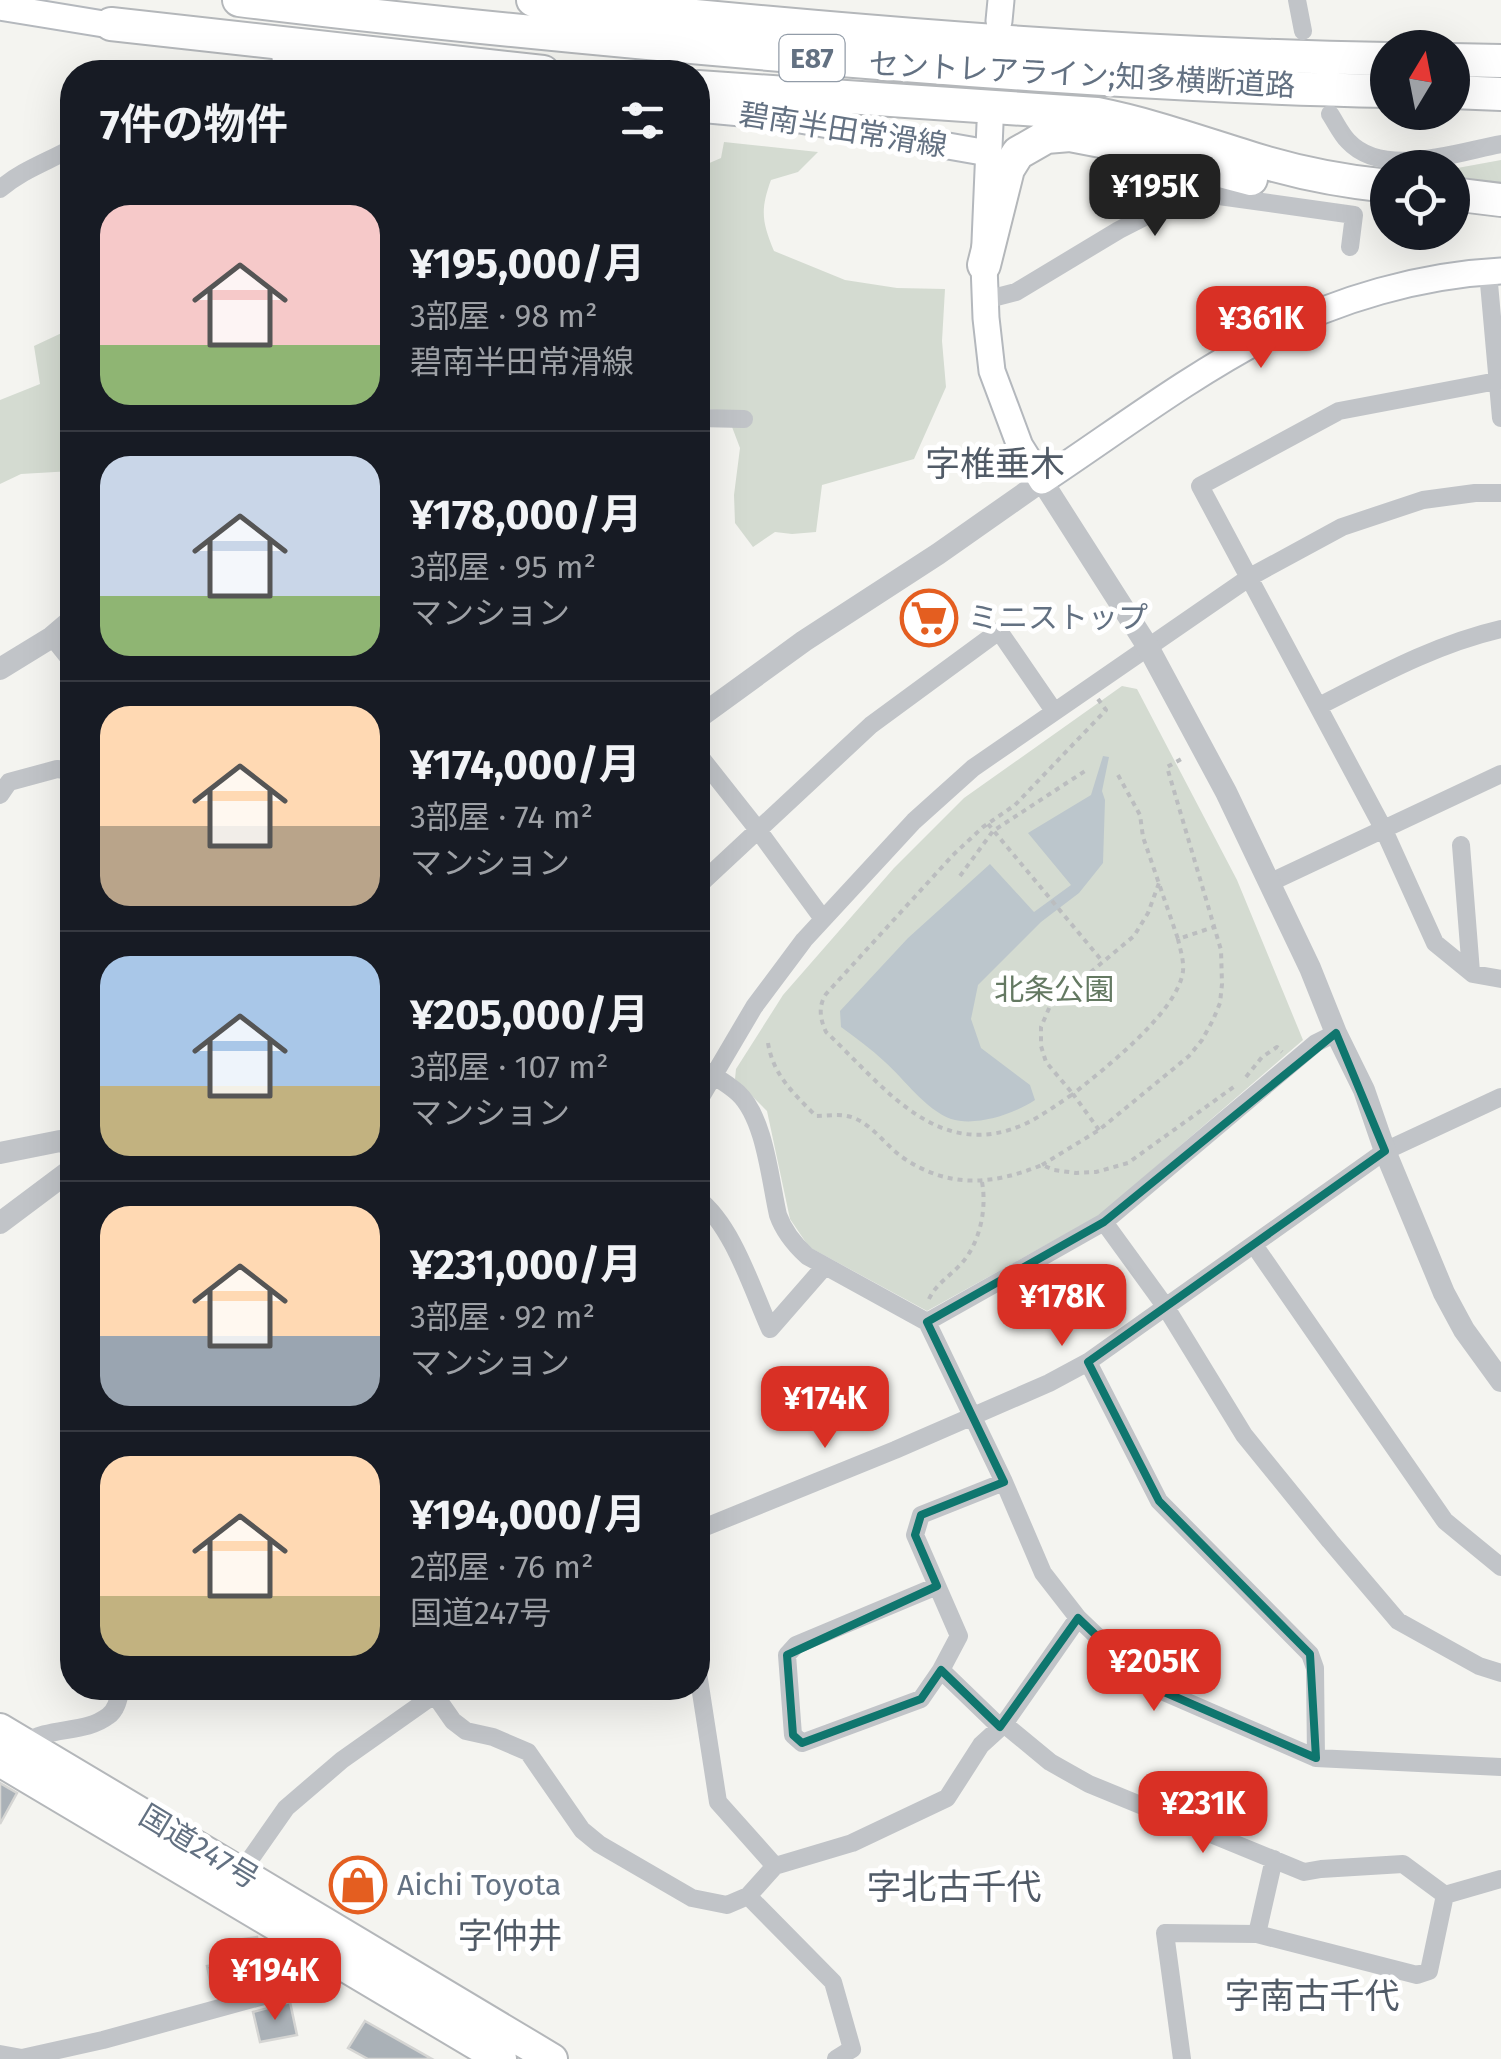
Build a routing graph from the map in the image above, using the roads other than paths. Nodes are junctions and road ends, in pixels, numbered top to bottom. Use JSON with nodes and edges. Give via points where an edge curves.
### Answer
{"nodes":[{"id":1,"x":239,"y":0,"type":"edge"},
{"id":2,"x":533,"y":0,"type":"edge"},
{"id":3,"x":1297,"y":0,"type":"edge"},
{"id":4,"x":0,"y":6,"type":"edge"},
{"id":5,"x":111,"y":24,"type":"junction"},
{"id":6,"x":1303,"y":31,"type":"dead end"},
{"id":7,"x":1370,"y":58,"type":"edge"},
{"id":8,"x":304,"y":60,"type":"edge"},
{"id":9,"x":435,"y":60,"type":"edge"},
{"id":10,"x":1470,"y":60,"type":"edge"},
{"id":11,"x":1501,"y":61,"type":"edge"},
{"id":12,"x":710,"y":88,"type":"edge"},
{"id":13,"x":1370,"y":90,"type":"edge"},
{"id":14,"x":1470,"y":93,"type":"edge"},
{"id":15,"x":1501,"y":94,"type":"edge"},
{"id":16,"x":710,"y":110,"type":"edge"},
{"id":17,"x":1330,"y":114,"type":"dead end"},
{"id":18,"x":990,"y":124,"type":"dead end"},
{"id":19,"x":1501,"y":144,"type":"edge"},
{"id":20,"x":988,"y":152,"type":"junction"},
{"id":21,"x":60,"y":155,"type":"edge"},
{"id":22,"x":1370,"y":184,"type":"edge"},
{"id":23,"x":0,"y":189,"type":"edge"},
{"id":24,"x":1470,"y":196,"type":"edge"},
{"id":25,"x":1501,"y":200,"type":"edge"},
{"id":26,"x":1370,"y":203,"type":"edge"},
{"id":27,"x":1470,"y":215,"type":"edge"},
{"id":28,"x":1501,"y":217,"type":"edge"},
{"id":29,"x":1350,"y":247,"type":"dead end"},
{"id":30,"x":984,"y":265,"type":"junction"},
{"id":31,"x":1494,"y":272,"type":"edge"},
{"id":32,"x":986,"y":300,"type":"junction"},
{"id":33,"x":1496,"y":381,"type":"junction"},
{"id":34,"x":710,"y":418,"type":"edge"},
{"id":35,"x":1501,"y":418,"type":"edge"},
{"id":36,"x":744,"y":419,"type":"dead end"},
{"id":37,"x":1042,"y":481,"type":"junction"},
{"id":38,"x":1501,"y":494,"type":"edge"},
{"id":39,"x":1250,"y":578,"type":"junction"},
{"id":40,"x":1501,"y":629,"type":"edge"},
{"id":41,"x":60,"y":630,"type":"edge"},
{"id":42,"x":52,"y":637,"type":"junction"},
{"id":43,"x":60,"y":647,"type":"edge"},
{"id":44,"x":1148,"y":647,"type":"junction"},
{"id":45,"x":0,"y":668,"type":"edge"},
{"id":46,"x":1319,"y":706,"type":"junction"},
{"id":47,"x":710,"y":709,"type":"edge"},
{"id":48,"x":1054,"y":712,"type":"junction"},
{"id":49,"x":60,"y":769,"type":"edge"},
{"id":50,"x":710,"y":769,"type":"edge"},
{"id":51,"x":1501,"y":774,"type":"edge"},
{"id":52,"x":0,"y":795,"type":"edge"},
{"id":53,"x":1383,"y":828,"type":"junction"},
{"id":54,"x":758,"y":830,"type":"junction"},
{"id":55,"x":1461,"y":845,"type":"dead end"},
{"id":56,"x":710,"y":875,"type":"edge"},
{"id":57,"x":1269,"y":883,"type":"junction"},
{"id":58,"x":823,"y":918,"type":"junction"},
{"id":59,"x":1471,"y":972,"type":"junction"},
{"id":60,"x":1501,"y":979,"type":"edge"},
{"id":61,"x":1336,"y":1033,"type":"junction"},
{"id":62,"x":710,"y":1064,"type":"edge"},
{"id":63,"x":710,"y":1074,"type":"edge"},
{"id":64,"x":1501,"y":1097,"type":"edge"},
{"id":65,"x":60,"y":1142,"type":"edge"},
{"id":66,"x":1385,"y":1151,"type":"junction"},
{"id":67,"x":0,"y":1153,"type":"edge"},
{"id":68,"x":60,"y":1178,"type":"edge"},
{"id":69,"x":710,"y":1208,"type":"edge"},
{"id":70,"x":1104,"y":1222,"type":"junction"},
{"id":71,"x":0,"y":1223,"type":"edge"},
{"id":72,"x":1254,"y":1245,"type":"junction"},
{"id":73,"x":825,"y":1266,"type":"junction"},
{"id":74,"x":1165,"y":1306,"type":"junction"},
{"id":75,"x":931,"y":1320,"type":"junction"},
{"id":76,"x":1088,"y":1362,"type":"junction"},
{"id":77,"x":1501,"y":1381,"type":"edge"},
{"id":78,"x":971,"y":1416,"type":"junction"},
{"id":79,"x":1004,"y":1482,"type":"junction"},
{"id":80,"x":710,"y":1525,"type":"edge"},
{"id":81,"x":1501,"y":1567,"type":"edge"},
{"id":82,"x":937,"y":1586,"type":"junction"},
{"id":83,"x":1078,"y":1618,"type":"junction"},
{"id":84,"x":942,"y":1670,"type":"junction"},
{"id":85,"x":1501,"y":1672,"type":"edge"},
{"id":86,"x":118,"y":1700,"type":"edge"},
{"id":87,"x":423,"y":1700,"type":"edge"},
{"id":88,"x":441,"y":1700,"type":"edge"},
{"id":89,"x":702,"y":1700,"type":"edge"},
{"id":90,"x":1002,"y":1725,"type":"junction"},
{"id":91,"x":8,"y":1744,"type":"edge"},
{"id":92,"x":1316,"y":1758,"type":"junction"},
{"id":93,"x":1501,"y":1767,"type":"edge"},
{"id":94,"x":1274,"y":1859,"type":"junction"},
{"id":95,"x":775,"y":1866,"type":"junction"},
{"id":96,"x":1501,"y":1879,"type":"edge"},
{"id":97,"x":234,"y":1883,"type":"junction"},
{"id":98,"x":748,"y":1896,"type":"junction"},
{"id":99,"x":1445,"y":1896,"type":"junction"},
{"id":100,"x":1258,"y":1934,"type":"junction"},
{"id":101,"x":337,"y":1963,"type":"junction"},
{"id":102,"x":103,"y":2040,"type":"junction"},
{"id":103,"x":0,"y":2054,"type":"edge"},
{"id":104,"x":110,"y":2059,"type":"edge"},
{"id":105,"x":501,"y":2059,"type":"edge"},
{"id":106,"x":552,"y":2059,"type":"edge"},
{"id":107,"x":836,"y":2059,"type":"edge"},
{"id":108,"x":1182,"y":2059,"type":"edge"}],
"edges":[{"from":1,"to":13,"type":"highway","name":"セントレアライン;知多横断道路","number":"E87","via":[[978,71]]},
{"from":2,"to":7,"type":"highway","name":"セントレアライン;知多横断道路","number":"E87","via":[[964,38]]},
{"from":3,"to":6,"type":"street"},
{"from":4,"to":5,"type":"main road"},
{"from":5,"to":8,"type":"main road"},
{"from":5,"to":9,"type":"highway"},
{"from":10,"to":11,"type":"highway"},
{"from":12,"to":22,"type":"highway","via":[[1097,114],[1289,169]]},
{"from":14,"to":15,"type":"highway"},
{"from":16,"to":20,"type":"main road","name":"碧南半田常滑線"},
{"from":17,"to":19,"type":"street","via":[[1348,142],[1378,158],[1405,162]]},
{"from":18,"to":20,"type":"main road","name":"碧南半田常滑線"},
{"from":20,"to":30,"type":"main road","name":"碧南半田常滑線"},
{"from":21,"to":23,"type":"street"},
{"from":24,"to":25,"type":"highway"},
{"from":26,"to":30,"type":"highway","via":[[1070,135],[1046,136],[1018,152],[1008,169]]},
{"from":27,"to":28,"type":"highway"},
{"from":29,"to":32,"type":"street","via":[[1354,215],[1219,196],[1194,199],[1119,230],[1016,292]]},
{"from":30,"to":32,"type":"main road","name":"碧南半田常滑線"},
{"from":31,"to":33,"type":"street"},
{"from":31,"to":37,"type":"main road","via":[[1371,295],[1268,335]]},
{"from":32,"to":37,"type":"main road","name":"碧南半田常滑線","via":[[992,371],[1020,446]]},
{"from":33,"to":35,"type":"street"},
{"from":33,"to":39,"type":"street","via":[[1339,411],[1200,486]]},
{"from":34,"to":36,"type":"street"},
{"from":37,"to":44,"type":"street"},
{"from":37,"to":47,"type":"street"},
{"from":38,"to":39,"type":"street","via":[[1422,500],[1390,510],[1342,527]]},
{"from":39,"to":44,"type":"street"},
{"from":39,"to":46,"type":"street"},
{"from":40,"to":46,"type":"street","via":[[1393,668]]},
{"from":41,"to":42,"type":"street"},
{"from":42,"to":43,"type":"street"},
{"from":42,"to":45,"type":"street"},
{"from":44,"to":48,"type":"street"},
{"from":44,"to":57,"type":"street"},
{"from":46,"to":53,"type":"street"},
{"from":48,"to":54,"type":"street","via":[[999,632],[872,725]]},
{"from":48,"to":58,"type":"street","via":[[932,802]]},
{"from":49,"to":52,"type":"street","via":[[9,782]]},
{"from":50,"to":54,"type":"street"},
{"from":51,"to":53,"type":"street"},
{"from":53,"to":57,"type":"street"},
{"from":53,"to":59,"type":"street","via":[[1435,944]]},
{"from":54,"to":56,"type":"street"},
{"from":54,"to":58,"type":"street"},
{"from":55,"to":59,"type":"street"},
{"from":57,"to":61,"type":"street"},
{"from":58,"to":62,"type":"street"},
{"from":59,"to":60,"type":"street"},
{"from":61,"to":66,"type":"street"},
{"from":61,"to":70,"type":"street"},
{"from":63,"to":73,"type":"street","via":[[750,1108],[782,1226],[795,1245]]},
{"from":64,"to":66,"type":"street"},
{"from":65,"to":67,"type":"street"},
{"from":66,"to":72,"type":"street"},
{"from":66,"to":77,"type":"street","via":[[1444,1292]]},
{"from":68,"to":71,"type":"street"},
{"from":69,"to":73,"type":"street","via":[[770,1329]]},
{"from":70,"to":74,"type":"street"},
{"from":70,"to":75,"type":"street"},
{"from":72,"to":74,"type":"street"},
{"from":72,"to":81,"type":"street","via":[[1445,1522]]},
{"from":73,"to":75,"type":"street"},
{"from":74,"to":76,"type":"street"},
{"from":74,"to":85,"type":"street","via":[[1244,1434],[1398,1621]]},
{"from":75,"to":78,"type":"street"},
{"from":76,"to":78,"type":"street"},
{"from":76,"to":92,"type":"street","via":[[1159,1501],[1310,1654]]},
{"from":78,"to":79,"type":"street"},
{"from":78,"to":80,"type":"street"},
{"from":79,"to":82,"type":"street","via":[[921,1515],[915,1535]]},
{"from":79,"to":83,"type":"street","via":[[1043,1573]]},
{"from":82,"to":84,"type":"street","via":[[960,1636]]},
{"from":82,"to":84,"type":"street","via":[[796,1644],[786,1654],[794,1734],[802,1743],[921,1699]]},
{"from":83,"to":90,"type":"street"},
{"from":83,"to":92,"type":"street","via":[[1148,1685]]},
{"from":84,"to":90,"type":"street"},
{"from":86,"to":91,"type":"street","via":[[110,1716],[80,1728]]},
{"from":87,"to":97,"type":"street","via":[[286,1808]]},
{"from":88,"to":98,"type":"street","via":[[466,1731],[528,1752],[599,1844],[692,1898],[727,1905]]},
{"from":89,"to":95,"type":"street","via":[[718,1802]]},
{"from":90,"to":94,"type":"street","via":[[1088,1784]]},
{"from":90,"to":95,"type":"street","via":[[946,1798],[852,1843]]},
{"from":91,"to":97,"type":"highway","name":"国道247号"},
{"from":92,"to":93,"type":"street"},
{"from":94,"to":99,"type":"street","via":[[1304,1872],[1403,1864]]},
{"from":94,"to":100,"type":"street"},
{"from":95,"to":98,"type":"street"},
{"from":96,"to":99,"type":"street"},
{"from":97,"to":101,"type":"highway","name":"国道247号"},
{"from":97,"to":106,"type":"highway","name":"国道247号"},
{"from":98,"to":107,"type":"street","via":[[834,1982],[852,2050]]},
{"from":99,"to":100,"type":"street","via":[[1430,1971],[1417,1975]]},
{"from":100,"to":108,"type":"street","via":[[1165,1933]]},
{"from":101,"to":102,"type":"street","via":[[318,1982]]},
{"from":101,"to":105,"type":"highway","name":"国道247号"},
{"from":102,"to":103,"type":"street","via":[[22,2058]]},
{"from":102,"to":104,"type":"street"}]}
